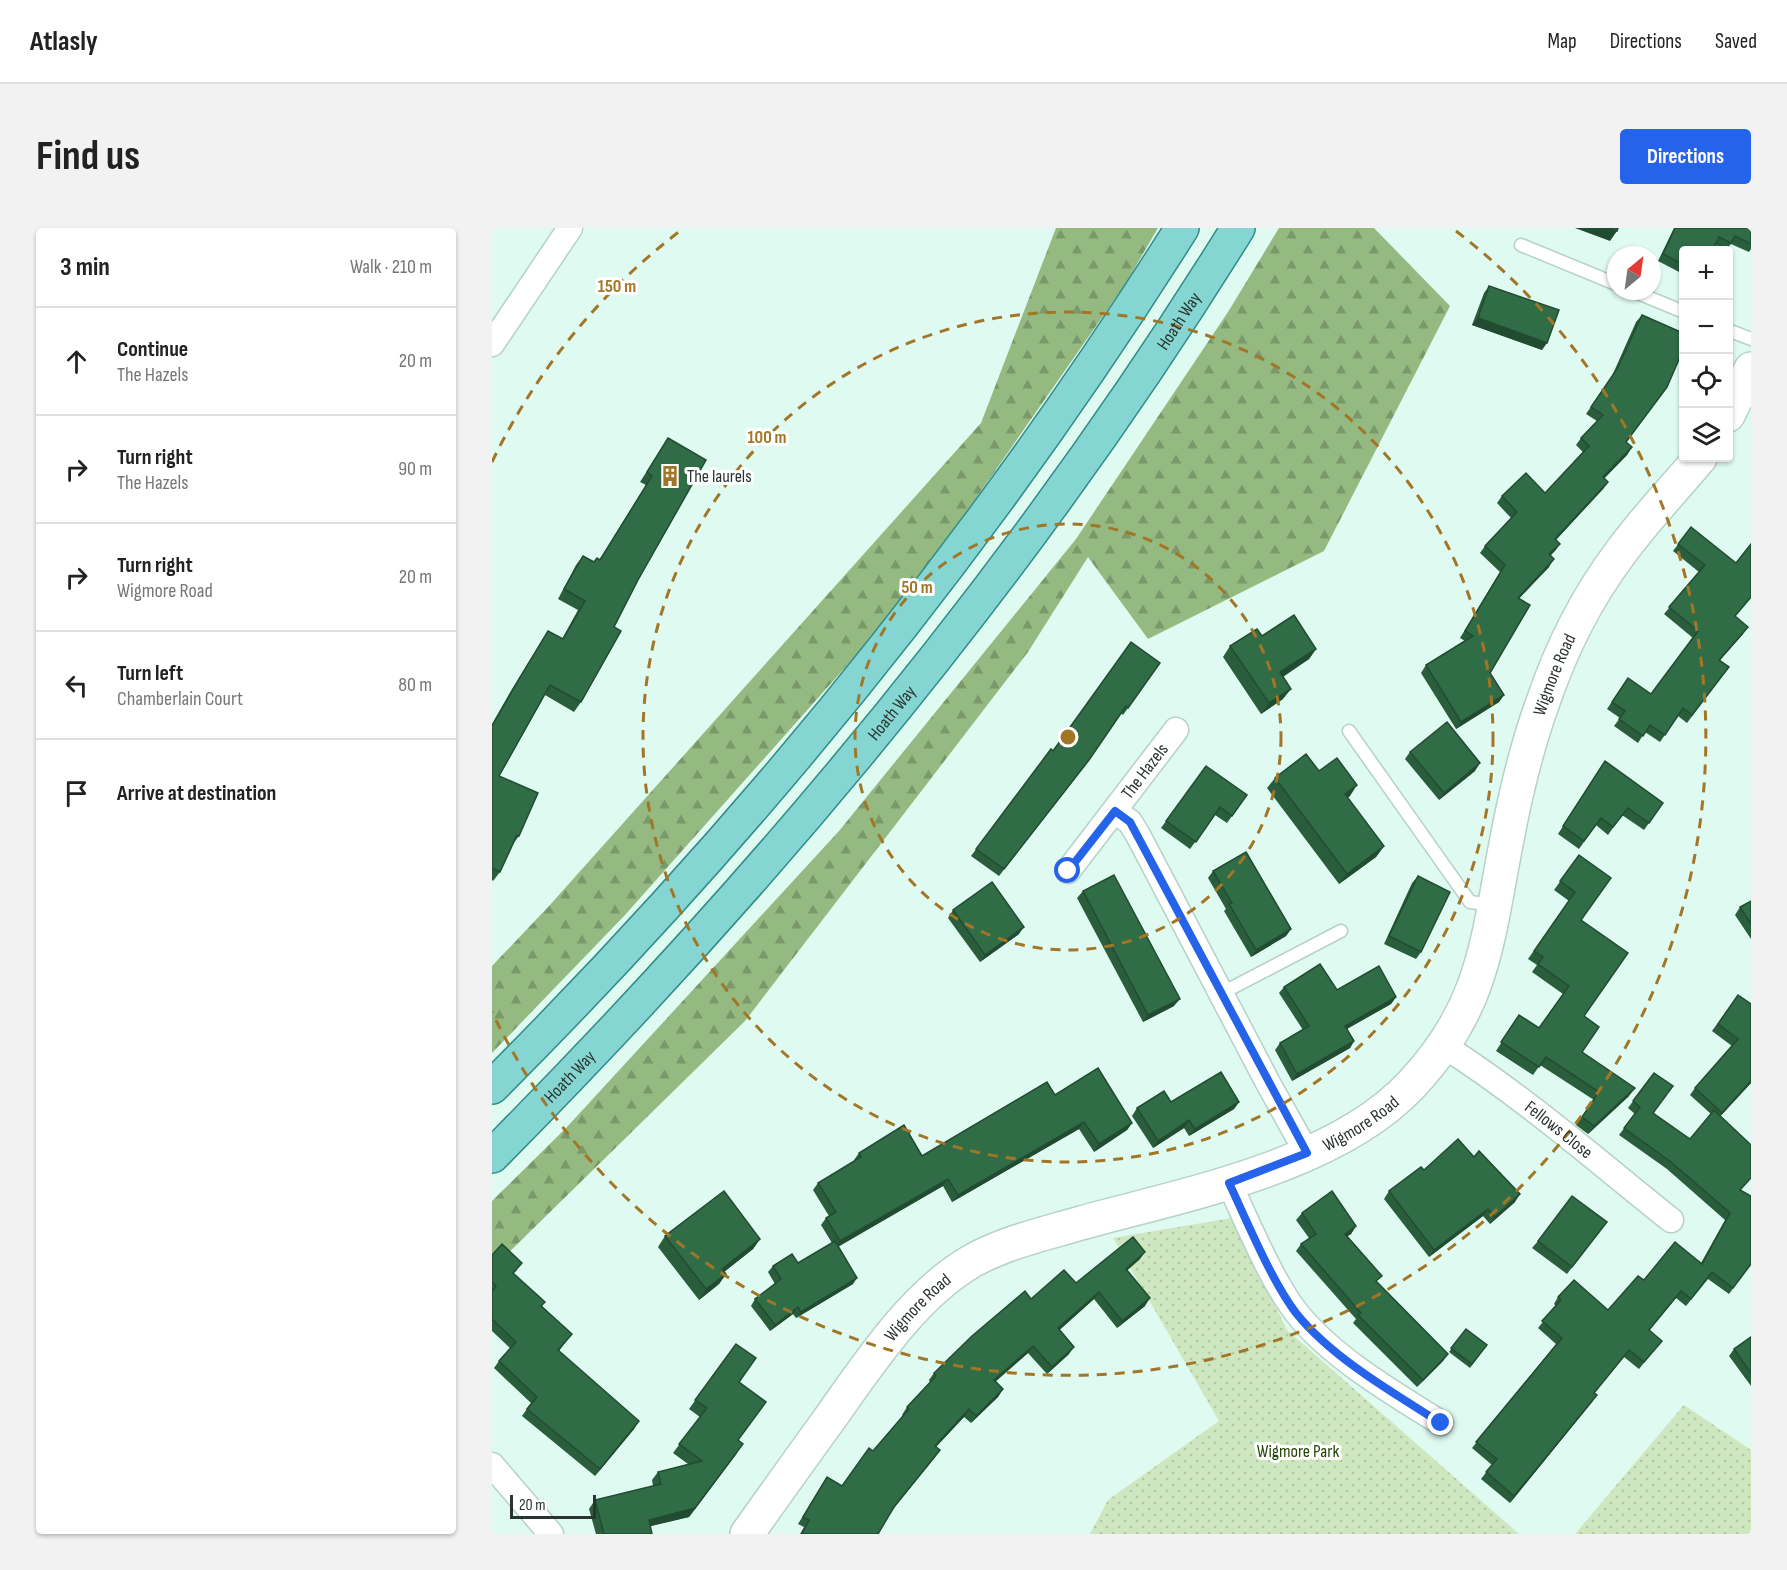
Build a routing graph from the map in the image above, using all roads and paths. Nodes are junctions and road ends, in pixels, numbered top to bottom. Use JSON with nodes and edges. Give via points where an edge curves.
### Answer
{"nodes":[{"id":1,"x":570,"y":228,"type":"edge"},
{"id":2,"x":1182,"y":228,"type":"edge"},
{"id":3,"x":1238,"y":228,"type":"edge"},
{"id":4,"x":1521,"y":245,"type":"dead end"},
{"id":5,"x":1607,"y":280,"type":"edge"},
{"id":6,"x":1654,"y":300,"type":"edge"},
{"id":7,"x":1679,"y":310,"type":"edge"},
{"id":8,"x":1733,"y":332,"type":"edge"},
{"id":9,"x":1751,"y":339,"type":"edge"},
{"id":10,"x":492,"y":344,"type":"edge"},
{"id":11,"x":1751,"y":369,"type":"edge"},
{"id":12,"x":1732,"y":408,"type":"edge"},
{"id":13,"x":1697,"y":462,"type":"edge"},
{"id":14,"x":1176,"y":730,"type":"dead end"},
{"id":15,"x":1349,"y":731,"type":"dead end"},
{"id":16,"x":1115,"y":811,"type":"junction"},
{"id":17,"x":1068,"y":871,"type":"dead end"},
{"id":18,"x":1496,"y":905,"type":"junction"},
{"id":19,"x":1341,"y":931,"type":"dead end"},
{"id":20,"x":1222,"y":993,"type":"junction"},
{"id":21,"x":1444,"y":1046,"type":"junction"},
{"id":22,"x":492,"y":1087,"type":"edge"},
{"id":23,"x":1307,"y":1153,"type":"junction"},
{"id":24,"x":492,"y":1155,"type":"edge"},
{"id":25,"x":1229,"y":1183,"type":"junction"},
{"id":26,"x":1671,"y":1220,"type":"dead end"},
{"id":27,"x":1441,"y":1423,"type":"dead end"},
{"id":28,"x":492,"y":1465,"type":"edge"},
{"id":29,"x":551,"y":1534,"type":"edge"},
{"id":30,"x":747,"y":1534,"type":"edge"}],
"edges":[{"from":1,"to":10,"type":"street"},
{"from":2,"to":22,"type":"main road","via":[[1059,415],[859,678],[650,922]]},
{"from":3,"to":24,"type":"main road","name":"Hoath Way","via":[[1097,444],[892,715],[690,949]]},
{"from":4,"to":5,"type":"lane"},
{"from":6,"to":7,"type":"lane"},
{"from":8,"to":9,"type":"lane"},
{"from":11,"to":12,"type":"street"},
{"from":13,"to":18,"type":"street","name":"Wigmore Road","via":[[1622,550],[1575,627],[1532,735]]},
{"from":14,"to":16,"type":"street","name":"The Hazels"},
{"from":15,"to":18,"type":"lane","via":[[1470,902]]},
{"from":16,"to":17,"type":"street","name":"The Hazels"},
{"from":16,"to":20,"type":"street","name":"The Hazels","via":[[1138,834]]},
{"from":18,"to":21,"type":"street","name":"Wigmore Road","via":[[1474,990]]},
{"from":19,"to":20,"type":"lane"},
{"from":20,"to":23,"type":"street","name":"The Hazels"},
{"from":21,"to":23,"type":"street","name":"Wigmore Road","via":[[1409,1088],[1374,1117]]},
{"from":21,"to":26,"type":"street","name":"Fellows Close","via":[[1529,1107]]},
{"from":23,"to":25,"type":"street","name":"Wigmore Road"},
{"from":25,"to":27,"type":"street","via":[[1281,1287],[1307,1325],[1387,1389]]},
{"from":25,"to":30,"type":"street","name":"Wigmore Road","via":[[1015,1242],[956,1272],[889,1339]]},
{"from":28,"to":29,"type":"street"}]}
